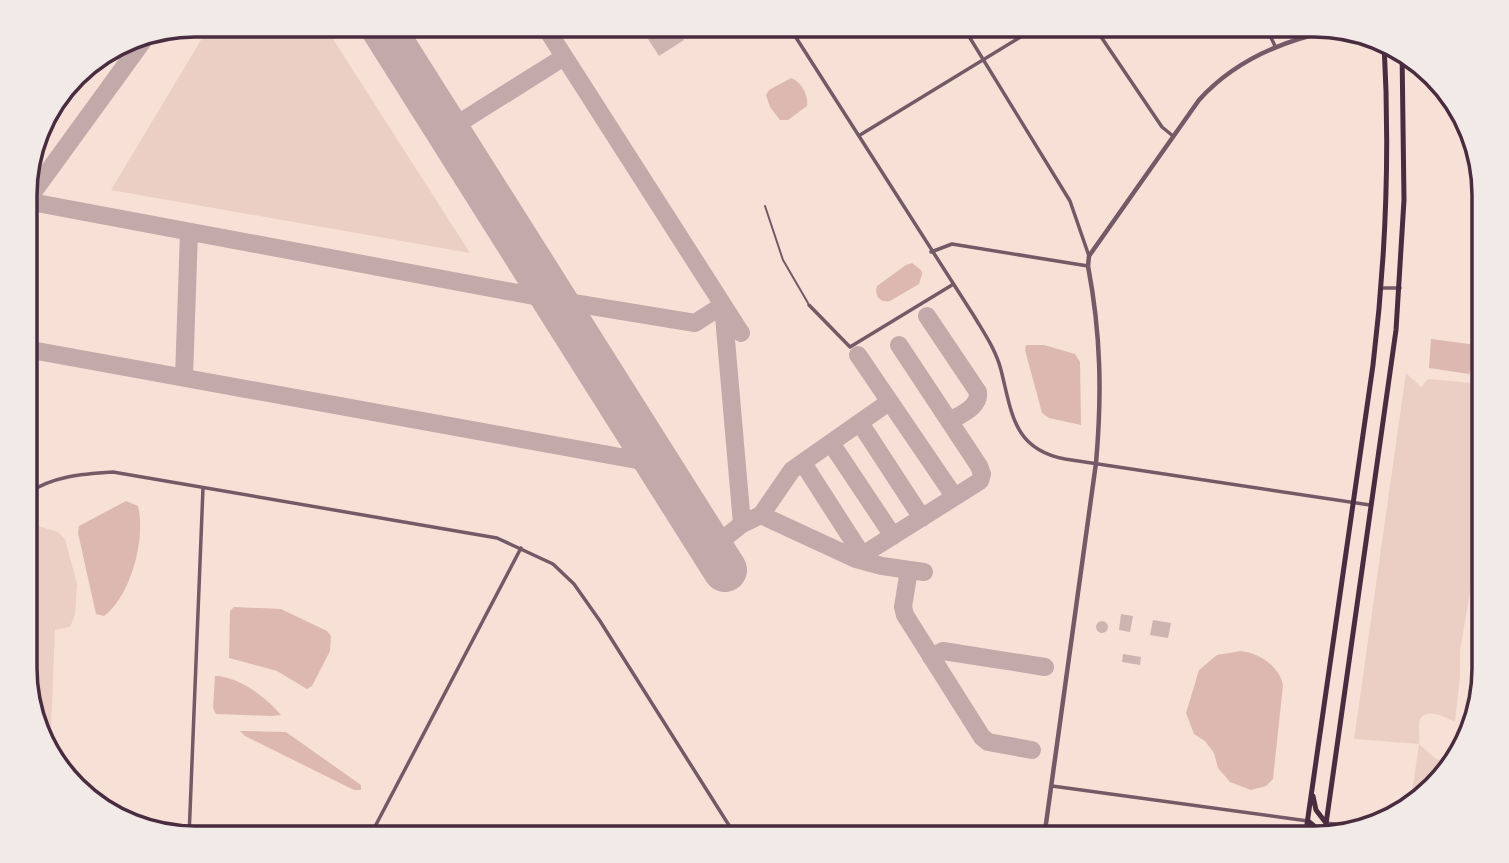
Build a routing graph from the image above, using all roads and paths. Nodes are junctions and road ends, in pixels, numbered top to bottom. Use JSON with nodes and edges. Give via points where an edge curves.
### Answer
{"nodes":[{"id":1,"x":796,"y":37,"type":"edge"},
{"id":2,"x":970,"y":37,"type":"edge"},
{"id":3,"x":1018,"y":37,"type":"edge"},
{"id":4,"x":1102,"y":37,"type":"edge"},
{"id":5,"x":1271,"y":37,"type":"edge"},
{"id":6,"x":1303,"y":37,"type":"edge"},
{"id":7,"x":1275,"y":46,"type":"junction"},
{"id":8,"x":1384,"y":54,"type":"edge"},
{"id":9,"x":983,"y":58,"type":"junction"},
{"id":10,"x":1402,"y":64,"type":"edge"},
{"id":11,"x":860,"y":135,"type":"junction"},
{"id":12,"x":1173,"y":136,"type":"junction"},
{"id":13,"x":765,"y":206,"type":"dead end"},
{"id":14,"x":931,"y":252,"type":"junction"},
{"id":15,"x":1089,"y":256,"type":"junction"},
{"id":16,"x":1088,"y":266,"type":"junction"},
{"id":17,"x":952,"y":285,"type":"junction"},
{"id":18,"x":1381,"y":288,"type":"junction"},
{"id":19,"x":1400,"y":288,"type":"junction"},
{"id":20,"x":809,"y":305,"type":"joint"},
{"id":21,"x":1096,"y":463,"type":"junction"},
{"id":22,"x":37,"y":487,"type":"edge"},
{"id":23,"x":203,"y":488,"type":"junction"},
{"id":24,"x":1353,"y":503,"type":"junction"},
{"id":25,"x":1372,"y":505,"type":"junction"},
{"id":26,"x":521,"y":548,"type":"junction"},
{"id":27,"x":1052,"y":786,"type":"junction"},
{"id":28,"x":1312,"y":793,"type":"junction"},
{"id":29,"x":1308,"y":821,"type":"junction"},
{"id":30,"x":1326,"y":823,"type":"junction"},
{"id":31,"x":1338,"y":824,"type":"edge"},
{"id":32,"x":189,"y":826,"type":"edge"},
{"id":33,"x":375,"y":826,"type":"edge"},
{"id":34,"x":729,"y":826,"type":"edge"},
{"id":35,"x":1046,"y":826,"type":"edge"},
{"id":36,"x":1307,"y":826,"type":"edge"},
{"id":37,"x":1314,"y":826,"type":"edge"},
{"id":38,"x":1325,"y":826,"type":"edge"}],
"edges":[{"from":1,"to":11,"type":"street"},
{"from":2,"to":9,"type":"street"},
{"from":3,"to":9,"type":"street"},
{"from":4,"to":12,"type":"street","via":[[1162,127]]},
{"from":5,"to":7,"type":"street"},
{"from":6,"to":7,"type":"street"},
{"from":7,"to":12,"type":"street","via":[[1212,86]]},
{"from":8,"to":18,"type":"main road","via":[[1387,159]]},
{"from":9,"to":11,"type":"street"},
{"from":9,"to":15,"type":"street","via":[[1070,201]]},
{"from":10,"to":19,"type":"main road","via":[[1405,159]]},
{"from":11,"to":14,"type":"street"},
{"from":12,"to":15,"type":"street"},
{"from":13,"to":20,"type":"lane","via":[[783,260]]},
{"from":14,"to":16,"type":"street","via":[[952,244]]},
{"from":14,"to":17,"type":"street"},
{"from":15,"to":16,"type":"street"},
{"from":16,"to":21,"type":"street","via":[[1099,325]]},
{"from":17,"to":20,"type":"street","via":[[850,347]]},
{"from":17,"to":21,"type":"street","via":[[993,349],[1011,415],[1027,441],[1053,457]]},
{"from":18,"to":19,"type":"street"},
{"from":18,"to":24,"type":"main road"},
{"from":19,"to":25,"type":"main road"},
{"from":21,"to":24,"type":"street"},
{"from":21,"to":27,"type":"street"},
{"from":22,"to":23,"type":"street","via":[[72,475],[113,472]]},
{"from":23,"to":26,"type":"street","via":[[497,538]]},
{"from":23,"to":32,"type":"street"},
{"from":24,"to":25,"type":"street"},
{"from":24,"to":28,"type":"main road"},
{"from":25,"to":30,"type":"main road"},
{"from":26,"to":33,"type":"street"},
{"from":26,"to":34,"type":"street","via":[[553,564],[574,584]]},
{"from":27,"to":29,"type":"street"},
{"from":27,"to":35,"type":"street"},
{"from":28,"to":29,"type":"main road"},
{"from":28,"to":30,"type":"main road","via":[[1316,810]]},
{"from":29,"to":36,"type":"main road"},
{"from":29,"to":37,"type":"main road"},
{"from":30,"to":31,"type":"street"},
{"from":30,"to":38,"type":"main road"}]}
